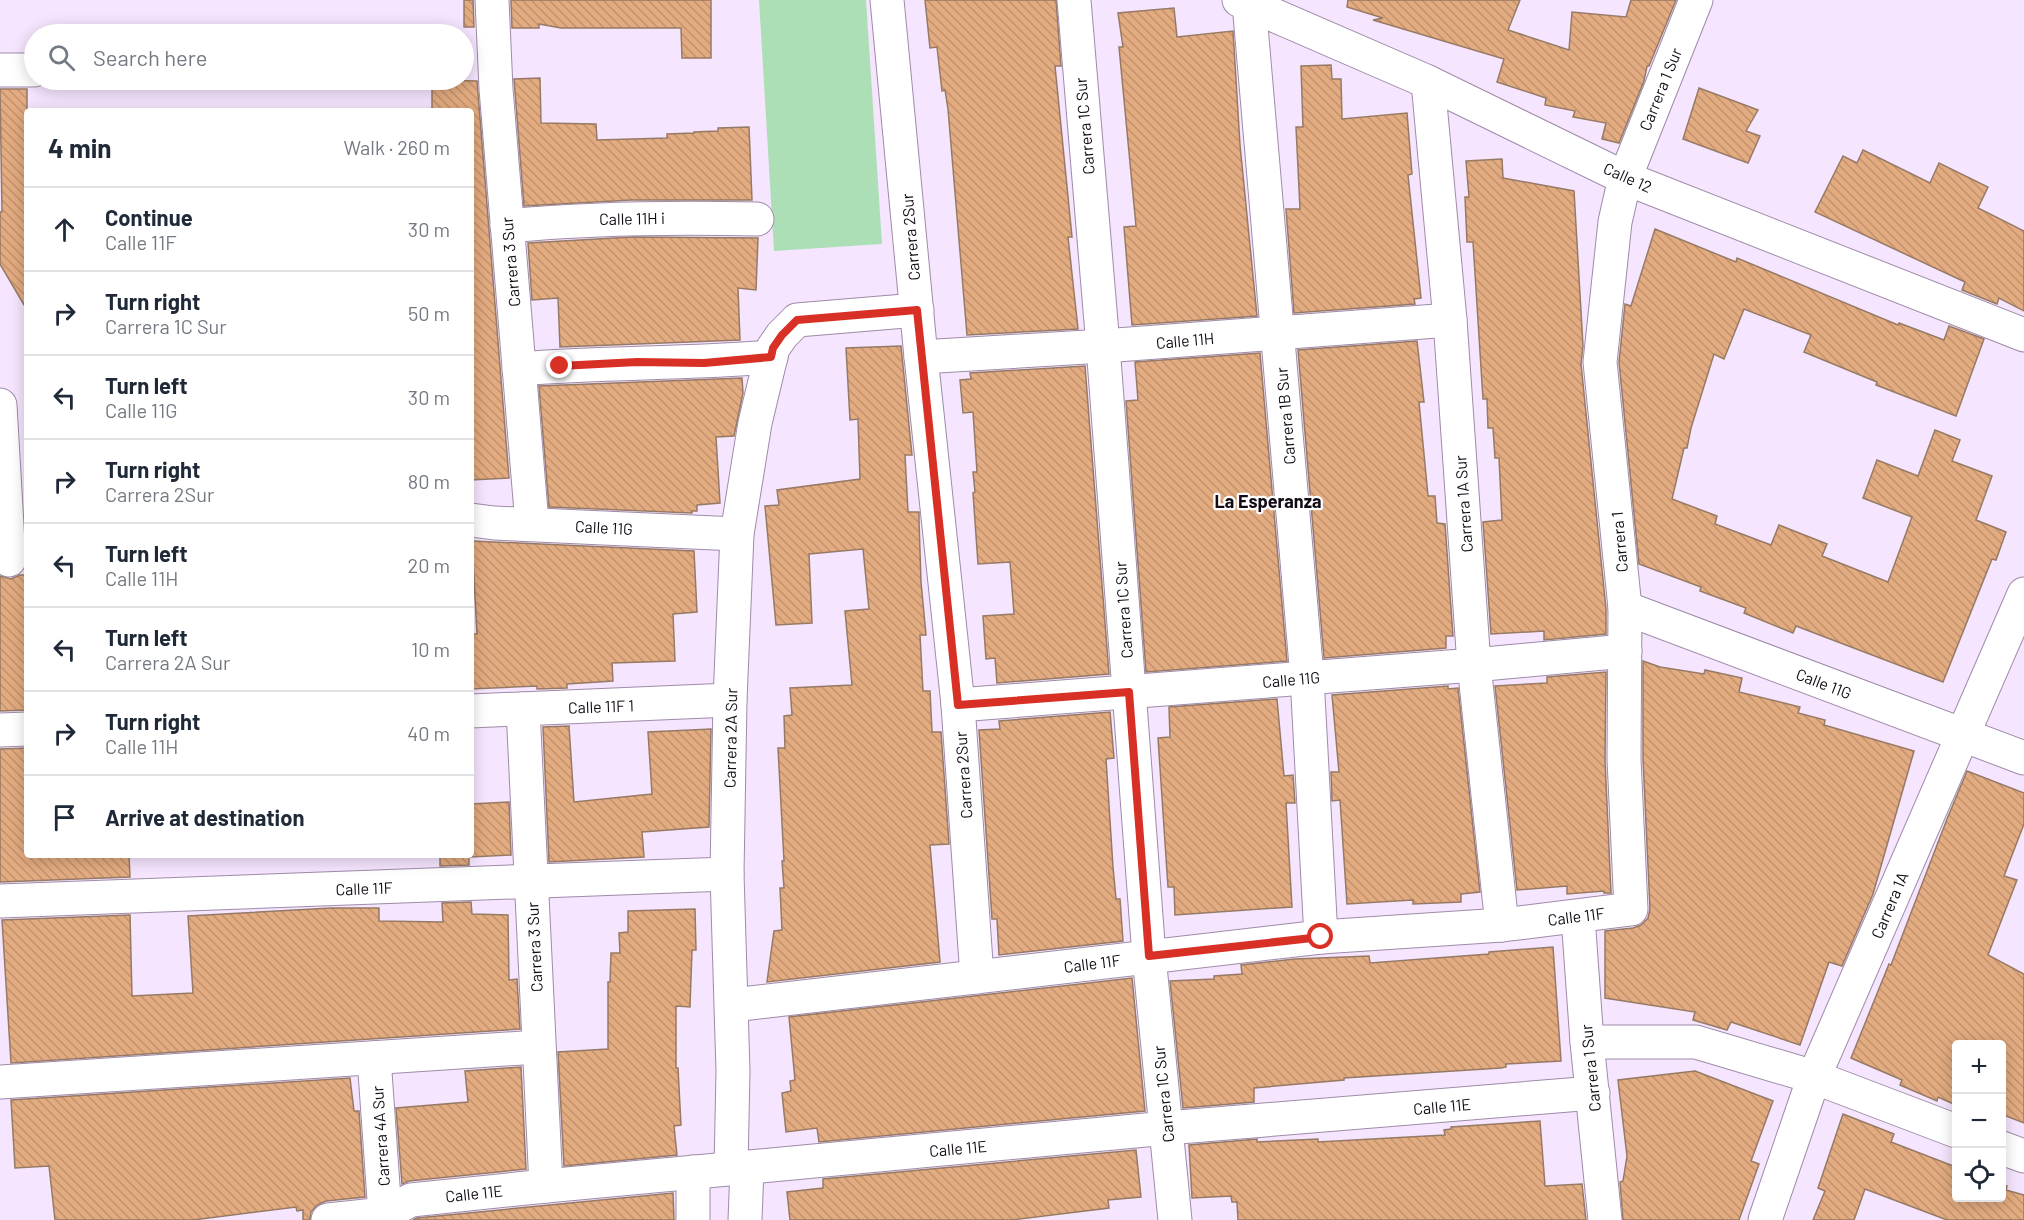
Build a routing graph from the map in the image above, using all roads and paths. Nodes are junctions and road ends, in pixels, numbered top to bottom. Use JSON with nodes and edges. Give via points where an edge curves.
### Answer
{"nodes":[{"id":1,"x":492,"y":0,"type":"edge"},
{"id":2,"x":888,"y":0,"type":"edge"},
{"id":3,"x":1074,"y":0,"type":"edge"},
{"id":4,"x":1696,"y":0,"type":"edge"},
{"id":5,"x":1244,"y":2,"type":"edge"},
{"id":6,"x":0,"y":70,"type":"edge"},
{"id":7,"x":24,"y":70,"type":"edge"},
{"id":8,"x":1428,"y":82,"type":"junction"},
{"id":9,"x":1625,"y":178,"type":"junction"},
{"id":10,"x":757,"y":219,"type":"dead end"},
{"id":11,"x":507,"y":226,"type":"junction"},
{"id":12,"x":917,"y":310,"type":"junction"},
{"id":13,"x":1450,"y":320,"type":"junction"},
{"id":14,"x":1278,"y":332,"type":"junction"},
{"id":15,"x":2024,"y":335,"type":"edge"},
{"id":16,"x":1103,"y":346,"type":"junction"},
{"id":17,"x":771,"y":357,"type":"junction"},
{"id":18,"x":921,"y":357,"type":"junction"},
{"id":19,"x":519,"y":369,"type":"junction"},
{"id":20,"x":0,"y":405,"type":"edge"},
{"id":21,"x":474,"y":520,"type":"edge"},
{"id":22,"x":532,"y":524,"type":"junction"},
{"id":23,"x":737,"y":534,"type":"junction"},
{"id":24,"x":12,"y":560,"type":"edge"},
{"id":25,"x":2024,"y":594,"type":"edge"},
{"id":26,"x":1625,"y":608,"type":"junction"},
{"id":27,"x":1625,"y":651,"type":"junction"},
{"id":28,"x":1474,"y":665,"type":"junction"},
{"id":29,"x":1307,"y":677,"type":"junction"},
{"id":30,"x":1129,"y":692,"type":"junction"},
{"id":31,"x":730,"y":700,"type":"junction"},
{"id":32,"x":958,"y":705,"type":"junction"},
{"id":33,"x":523,"y":709,"type":"junction"},
{"id":34,"x":474,"y":711,"type":"edge"},
{"id":35,"x":24,"y":729,"type":"edge"},
{"id":36,"x":0,"y":730,"type":"edge"},
{"id":37,"x":1962,"y":735,"type":"junction"},
{"id":38,"x":2024,"y":758,"type":"edge"},
{"id":39,"x":727,"y":874,"type":"junction"},
{"id":40,"x":531,"y":882,"type":"junction"},
{"id":41,"x":0,"y":901,"type":"edge"},
{"id":42,"x":1631,"y":909,"type":"joint"},
{"id":43,"x":1578,"y":916,"type":"junction"},
{"id":44,"x":1502,"y":925,"type":"junction"},
{"id":45,"x":1321,"y":937,"type":"junction"},
{"id":46,"x":1149,"y":956,"type":"junction"},
{"id":47,"x":977,"y":977,"type":"junction"},
{"id":48,"x":733,"y":1005,"type":"junction"},
{"id":49,"x":1587,"y":1042,"type":"junction"},
{"id":50,"x":538,"y":1047,"type":"junction"},
{"id":51,"x":374,"y":1058,"type":"junction"},
{"id":52,"x":1814,"y":1077,"type":"junction"},
{"id":53,"x":0,"y":1082,"type":"edge"},
{"id":54,"x":1593,"y":1093,"type":"junction"},
{"id":55,"x":1167,"y":1128,"type":"junction"},
{"id":56,"x":1952,"y":1129,"type":"edge"},
{"id":57,"x":2006,"y":1150,"type":"edge"},
{"id":58,"x":2024,"y":1156,"type":"edge"},
{"id":59,"x":739,"y":1168,"type":"junction"},
{"id":60,"x":693,"y":1172,"type":"junction"},
{"id":61,"x":546,"y":1186,"type":"junction"},
{"id":62,"x":385,"y":1214,"type":"junction"},
{"id":63,"x":328,"y":1220,"type":"edge"},
{"id":64,"x":693,"y":1220,"type":"edge"},
{"id":65,"x":745,"y":1220,"type":"edge"},
{"id":66,"x":1175,"y":1220,"type":"edge"},
{"id":67,"x":1605,"y":1220,"type":"edge"},
{"id":68,"x":1765,"y":1220,"type":"edge"}],
"edges":[{"from":1,"to":11,"type":"street","name":"Carrera 3 Sur"},
{"from":2,"to":12,"type":"street","name":"Carrera 2Sur"},
{"from":3,"to":16,"type":"street","name":"Carrera 1C Sur"},
{"from":4,"to":9,"type":"street","name":"Carrera 1 Sur"},
{"from":5,"to":8,"type":"street","name":"Calle 12"},
{"from":5,"to":14,"type":"street","name":"Carrera 1B Sur"},
{"from":6,"to":7,"type":"street"},
{"from":8,"to":9,"type":"street","name":"Calle 12"},
{"from":8,"to":13,"type":"street","name":"Carrera 1A Sur"},
{"from":9,"to":15,"type":"street","name":"Calle 12"},
{"from":9,"to":26,"type":"street","name":"Carrera 1","via":[[1615,222],[1600,362]]},
{"from":10,"to":11,"type":"street","name":"Calle 11H i","via":[[579,219]]},
{"from":11,"to":19,"type":"street","name":"Carrera 3 Sur"},
{"from":12,"to":17,"type":"street","name":"Carrera 2A Sur","via":[[797,320],[782,335]]},
{"from":12,"to":18,"type":"street","name":"Carrera 2Sur"},
{"from":13,"to":14,"type":"street","name":"Calle 11H"},
{"from":13,"to":28,"type":"street","name":"Carrera 1A Sur"},
{"from":14,"to":16,"type":"street","name":"Calle 11H"},
{"from":14,"to":29,"type":"street","name":"Carrera 1B Sur"},
{"from":16,"to":18,"type":"street","name":"Calle 11H"},
{"from":16,"to":30,"type":"street","name":"Carrera 1C Sur"},
{"from":17,"to":19,"type":"street"},
{"from":17,"to":23,"type":"street","name":"Carrera 2A Sur","via":[[754,423]]},
{"from":18,"to":32,"type":"street","name":"Carrera 2Sur"},
{"from":19,"to":22,"type":"street","name":"Carrera 3 Sur"},
{"from":20,"to":24,"type":"street"},
{"from":21,"to":22,"type":"street","name":"Calle 11G"},
{"from":22,"to":23,"type":"street","name":"Calle 11G"},
{"from":23,"to":31,"type":"street","name":"Carrera 2A Sur"},
{"from":25,"to":37,"type":"street","name":"Carrera 1A"},
{"from":26,"to":27,"type":"street","name":"Carrera 1"},
{"from":26,"to":37,"type":"street","name":"Calle 11G"},
{"from":27,"to":28,"type":"street","name":"Calle 11G"},
{"from":27,"to":42,"type":"street","name":"Carrera 1","via":[[1624,759]]},
{"from":28,"to":29,"type":"street","name":"Calle 11G"},
{"from":28,"to":44,"type":"street","name":"Carrera 1A Sur"},
{"from":29,"to":30,"type":"street","name":"Calle 11G"},
{"from":29,"to":45,"type":"street","name":"Carrera 1B Sur"},
{"from":30,"to":32,"type":"street","name":"Calle 11G"},
{"from":30,"to":46,"type":"street","name":"Carrera 1C Sur"},
{"from":31,"to":33,"type":"street","name":"Calle 11F 1"},
{"from":31,"to":39,"type":"street","name":"Carrera 2A Sur"},
{"from":32,"to":47,"type":"street","name":"Carrera 2Sur"},
{"from":33,"to":34,"type":"street","name":"Calle 11F 1"},
{"from":33,"to":40,"type":"street","name":"Carrera 3 Sur"},
{"from":35,"to":36,"type":"street"},
{"from":37,"to":38,"type":"street","name":"Calle 11G"},
{"from":37,"to":52,"type":"street","name":"Carrera 1A"},
{"from":39,"to":40,"type":"street","name":"Calle 11F"},
{"from":39,"to":48,"type":"street","name":"Carrera 2A Sur"},
{"from":40,"to":41,"type":"street","name":"Calle 11F"},
{"from":40,"to":50,"type":"street","name":"Carrera 3 Sur"},
{"from":42,"to":43,"type":"street","name":"Calle 11F"},
{"from":43,"to":44,"type":"street","name":"Calle 11F"},
{"from":43,"to":49,"type":"street","name":"Carrera 1 Sur"},
{"from":44,"to":45,"type":"street","name":"Calle 11F"},
{"from":45,"to":46,"type":"street","name":"Calle 11F"},
{"from":46,"to":47,"type":"street","name":"Calle 11F"},
{"from":46,"to":55,"type":"street","name":"Carrera 1C Sur"},
{"from":47,"to":48,"type":"street","name":"Calle 11F"},
{"from":48,"to":59,"type":"street","name":"Carrera 2A Sur"},
{"from":49,"to":52,"type":"street","via":[[1696,1042]]},
{"from":49,"to":54,"type":"street","name":"Carrera 1 Sur"},
{"from":50,"to":51,"type":"street"},
{"from":50,"to":61,"type":"street","name":"Carrera 3 Sur"},
{"from":51,"to":53,"type":"street"},
{"from":51,"to":62,"type":"street","name":"Carrera 4A Sur"},
{"from":52,"to":56,"type":"street"},
{"from":52,"to":68,"type":"street","name":"Carrera 1A"},
{"from":54,"to":55,"type":"street","name":"Calle 11E"},
{"from":54,"to":67,"type":"street","name":"Carrera 1 Sur"},
{"from":55,"to":59,"type":"street","name":"Calle 11E"},
{"from":55,"to":66,"type":"street","name":"Carrera 1C Sur"},
{"from":57,"to":58,"type":"street"},
{"from":59,"to":60,"type":"street","name":"Calle 11E"},
{"from":59,"to":65,"type":"street","name":"Carrera 2A Sur"},
{"from":60,"to":61,"type":"street","name":"Calle 11E"},
{"from":60,"to":64,"type":"street"},
{"from":61,"to":62,"type":"street","name":"Calle 11E","via":[[411,1200]]},
{"from":62,"to":63,"type":"street","name":"Calle 11E"}]}
